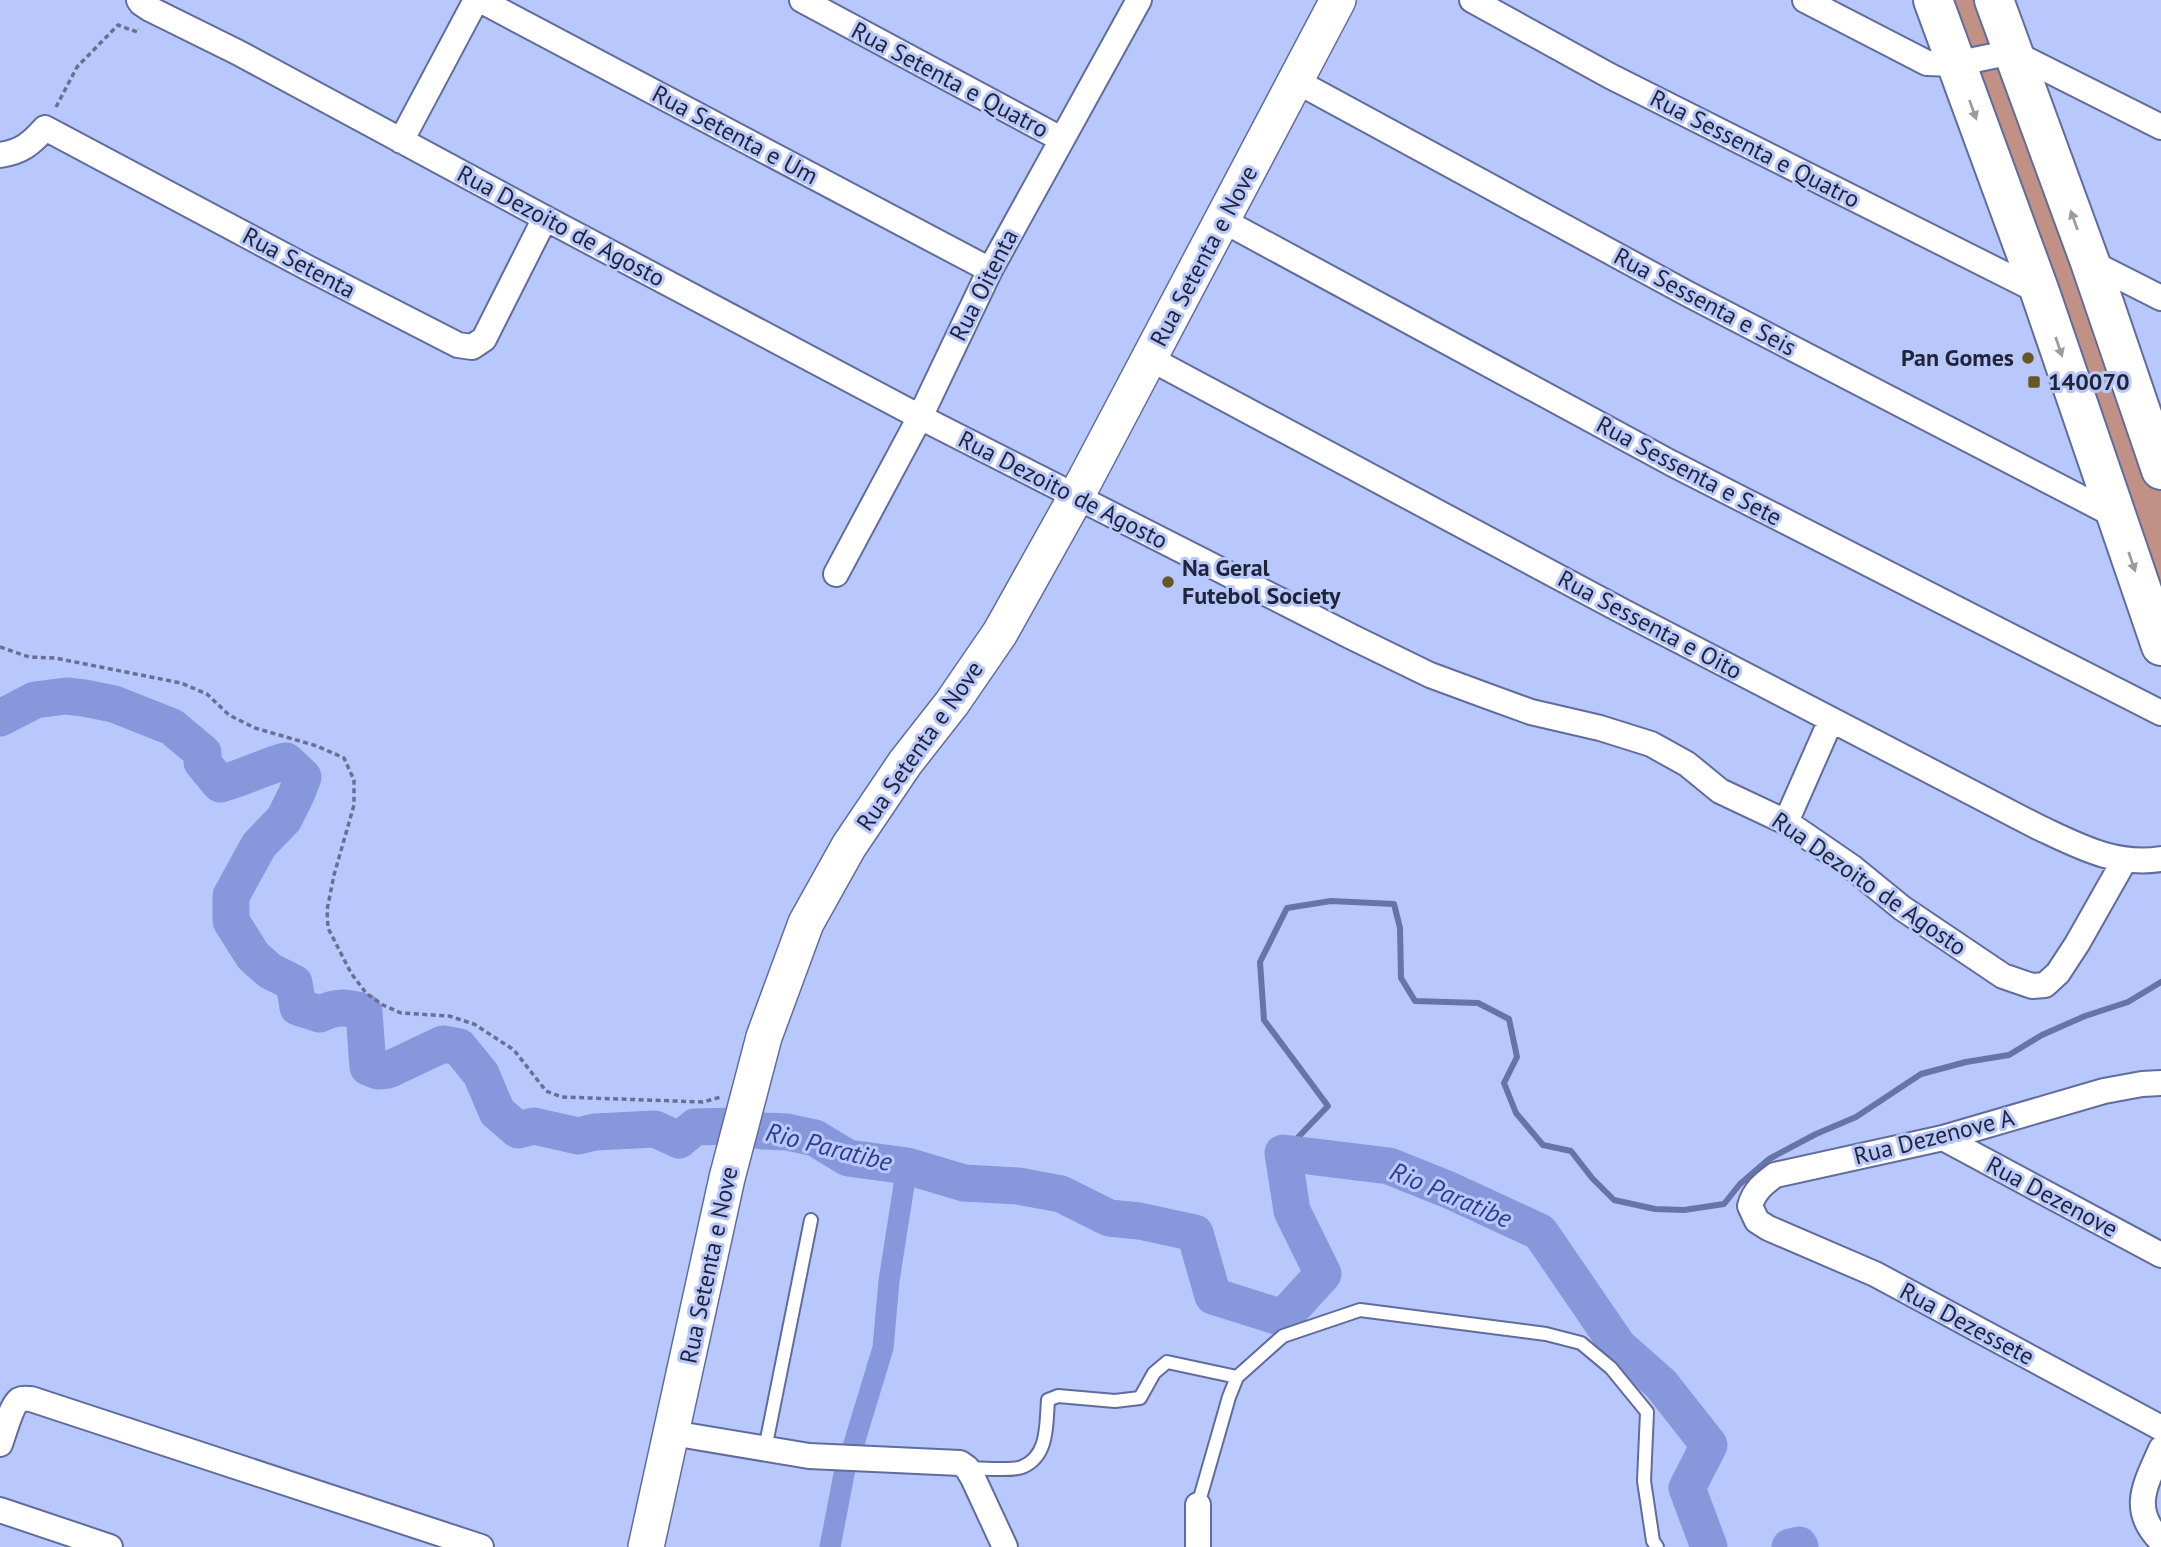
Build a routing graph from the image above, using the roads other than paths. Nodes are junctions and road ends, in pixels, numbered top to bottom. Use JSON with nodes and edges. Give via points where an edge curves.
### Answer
{"nodes":[{"id":1,"x":478,"y":0,"type":"edge"},
{"id":2,"x":802,"y":0,"type":"edge"},
{"id":3,"x":1139,"y":0,"type":"edge"},
{"id":4,"x":1338,"y":0,"type":"edge"},
{"id":5,"x":1472,"y":0,"type":"edge"},
{"id":6,"x":1805,"y":0,"type":"edge"},
{"id":7,"x":1933,"y":0,"type":"edge"},
{"id":8,"x":1994,"y":0,"type":"edge"},
{"id":9,"x":145,"y":4,"type":"edge"},
{"id":10,"x":2012,"y":52,"type":"junction"},
{"id":11,"x":1955,"y":64,"type":"junction"},
{"id":12,"x":1296,"y":81,"type":"junction"},
{"id":13,"x":2161,"y":128,"type":"edge"},
{"id":14,"x":1061,"y":139,"type":"junction"},
{"id":15,"x":401,"y":141,"type":"junction"},
{"id":16,"x":0,"y":155,"type":"edge"},
{"id":17,"x":545,"y":218,"type":"junction"},
{"id":18,"x":1222,"y":220,"type":"junction"},
{"id":19,"x":2090,"y":262,"type":"junction"},
{"id":20,"x":990,"y":270,"type":"junction"},
{"id":21,"x":2040,"y":292,"type":"junction"},
{"id":22,"x":2161,"y":298,"type":"edge"},
{"id":23,"x":1149,"y":358,"type":"junction"},
{"id":24,"x":920,"y":416,"type":"junction"},
{"id":25,"x":2161,"y":470,"type":"edge"},
{"id":26,"x":1076,"y":497,"type":"junction"},
{"id":27,"x":2116,"y":516,"type":"junction"},
{"id":28,"x":836,"y":574,"type":"dead end"},
{"id":29,"x":2161,"y":646,"type":"edge"},
{"id":30,"x":2161,"y":713,"type":"edge"},
{"id":31,"x":1831,"y":720,"type":"junction"},
{"id":32,"x":1786,"y":822,"type":"junction"},
{"id":33,"x":2161,"y":859,"type":"edge"},
{"id":34,"x":2123,"y":861,"type":"junction"},
{"id":35,"x":2161,"y":1083,"type":"edge"},
{"id":36,"x":1943,"y":1138,"type":"junction"},
{"id":37,"x":811,"y":1220,"type":"dead end"},
{"id":38,"x":1768,"y":1228,"type":"joint"},
{"id":39,"x":2161,"y":1255,"type":"edge"},
{"id":40,"x":1237,"y":1377,"type":"junction"},
{"id":41,"x":2161,"y":1428,"type":"edge"},
{"id":42,"x":672,"y":1433,"type":"junction"},
{"id":43,"x":0,"y":1444,"type":"edge"},
{"id":44,"x":765,"y":1449,"type":"junction"},
{"id":45,"x":2161,"y":1449,"type":"edge"},
{"id":46,"x":967,"y":1468,"type":"junction"},
{"id":47,"x":1198,"y":1505,"type":"joint"},
{"id":48,"x":0,"y":1510,"type":"edge"},
{"id":49,"x":2161,"y":1541,"type":"edge"},
{"id":50,"x":110,"y":1547,"type":"edge"},
{"id":51,"x":481,"y":1547,"type":"edge"},
{"id":52,"x":646,"y":1547,"type":"edge"},
{"id":53,"x":1005,"y":1547,"type":"edge"},
{"id":54,"x":1198,"y":1547,"type":"edge"},
{"id":55,"x":1657,"y":1547,"type":"edge"}],
"edges":[{"from":1,"to":15,"type":"street"},
{"from":1,"to":20,"type":"street","name":"Rua Setenta e Um"},
{"from":2,"to":14,"type":"street","name":"Rua Setenta e Quatro"},
{"from":3,"to":14,"type":"street","name":"Rua Oitenta"},
{"from":4,"to":12,"type":"street","name":"Rua Setenta e Nove"},
{"from":5,"to":21,"type":"street","name":"Rua Sessenta e Quatro","via":[[1610,76]]},
{"from":6,"to":11,"type":"street","via":[[1927,63]]},
{"from":7,"to":11,"type":"main road"},
{"from":8,"to":10,"type":"main road"},
{"from":9,"to":15,"type":"street","name":"Rua Dezoito de Agosto"},
{"from":10,"to":11,"type":"street"},
{"from":10,"to":13,"type":"street"},
{"from":19,"to":10,"type":"main road","one_way":true},
{"from":11,"to":21,"type":"main road","one_way":true},
{"from":12,"to":18,"type":"street","name":"Rua Setenta e Nove"},
{"from":12,"to":27,"type":"street","name":"Rua Sessenta e Seis","via":[[1688,294]]},
{"from":14,"to":20,"type":"street","name":"Rua Oitenta"},
{"from":15,"to":17,"type":"street","name":"Rua Dezoito de Agosto"},
{"from":16,"to":17,"type":"street","name":"Rua Setenta","via":[[30,145],[45,128],[458,345],[472,347],[484,339]]},
{"from":17,"to":24,"type":"street","name":"Rua Dezoito de Agosto"},
{"from":18,"to":23,"type":"street","name":"Rua Setenta e Nove"},
{"from":18,"to":30,"type":"street","name":"Rua Sessenta e Sete","via":[[1671,463]]},
{"from":19,"to":22,"type":"street"},
{"from":19,"to":25,"type":"main road"},
{"from":20,"to":24,"type":"street","name":"Rua Oitenta"},
{"from":21,"to":27,"type":"main road","one_way":true},
{"from":23,"to":26,"type":"street","name":"Rua Setenta e Nove"},
{"from":23,"to":31,"type":"street","name":"Rua Sessenta e Oito"},
{"from":24,"to":26,"type":"street","name":"Rua Dezoito de Agosto"},
{"from":24,"to":28,"type":"street","name":"Rua Oitenta"},
{"from":26,"to":32,"type":"street","name":"Rua Dezoito de Agosto","via":[[1430,675],[1531,712],[1651,744],[1687,764],[1720,791]]},
{"from":26,"to":42,"type":"street","name":"Rua Setenta e Nove","via":[[1000,633],[849,846],[806,923],[764,1037],[727,1178]]},
{"from":27,"to":29,"type":"main road","one_way":true},
{"from":31,"to":32,"type":"street"},
{"from":31,"to":34,"type":"street","name":"Rua Sessenta e Oito","via":[[2038,827]]},
{"from":32,"to":34,"type":"street","name":"Rua Dezoito de Agosto","via":[[1945,938],[2003,976],[2032,986],[2045,985],[2057,973]]},
{"from":33,"to":34,"type":"street","name":"Rua Sessenta e Oito"},
{"from":35,"to":36,"type":"street","name":"Rua Dezenove A","via":[[2104,1091]]},
{"from":36,"to":38,"type":"street","name":"Rua Dezenove A","via":[[1775,1175],[1759,1187],[1750,1206],[1757,1221]]},
{"from":36,"to":39,"type":"street","name":"Rua Dezenove"},
{"from":37,"to":44,"type":"lane"},
{"from":38,"to":41,"type":"street","name":"Rua Dezessete","via":[[1875,1274]]},
{"from":40,"to":46,"type":"lane","via":[[1167,1362],[1154,1373],[1140,1398],[1115,1401],[1058,1396],[1048,1400],[1045,1441],[1021,1468]]},
{"from":40,"to":47,"type":"lane"},
{"from":40,"to":55,"type":"lane","via":[[1283,1336],[1360,1310],[1546,1334],[1581,1343],[1611,1368],[1647,1412],[1644,1481]]},
{"from":42,"to":44,"type":"street"},
{"from":42,"to":52,"type":"street","name":"Rua Setenta e Nove"},
{"from":43,"to":51,"type":"street","via":[[13,1408],[23,1398],[31,1399]]},
{"from":44,"to":46,"type":"street","via":[[809,1456],[960,1463]]},
{"from":45,"to":49,"type":"street","via":[[2141,1506],[2145,1521]]},
{"from":46,"to":53,"type":"street"},
{"from":47,"to":54,"type":"street"},
{"from":48,"to":50,"type":"street"}]}
